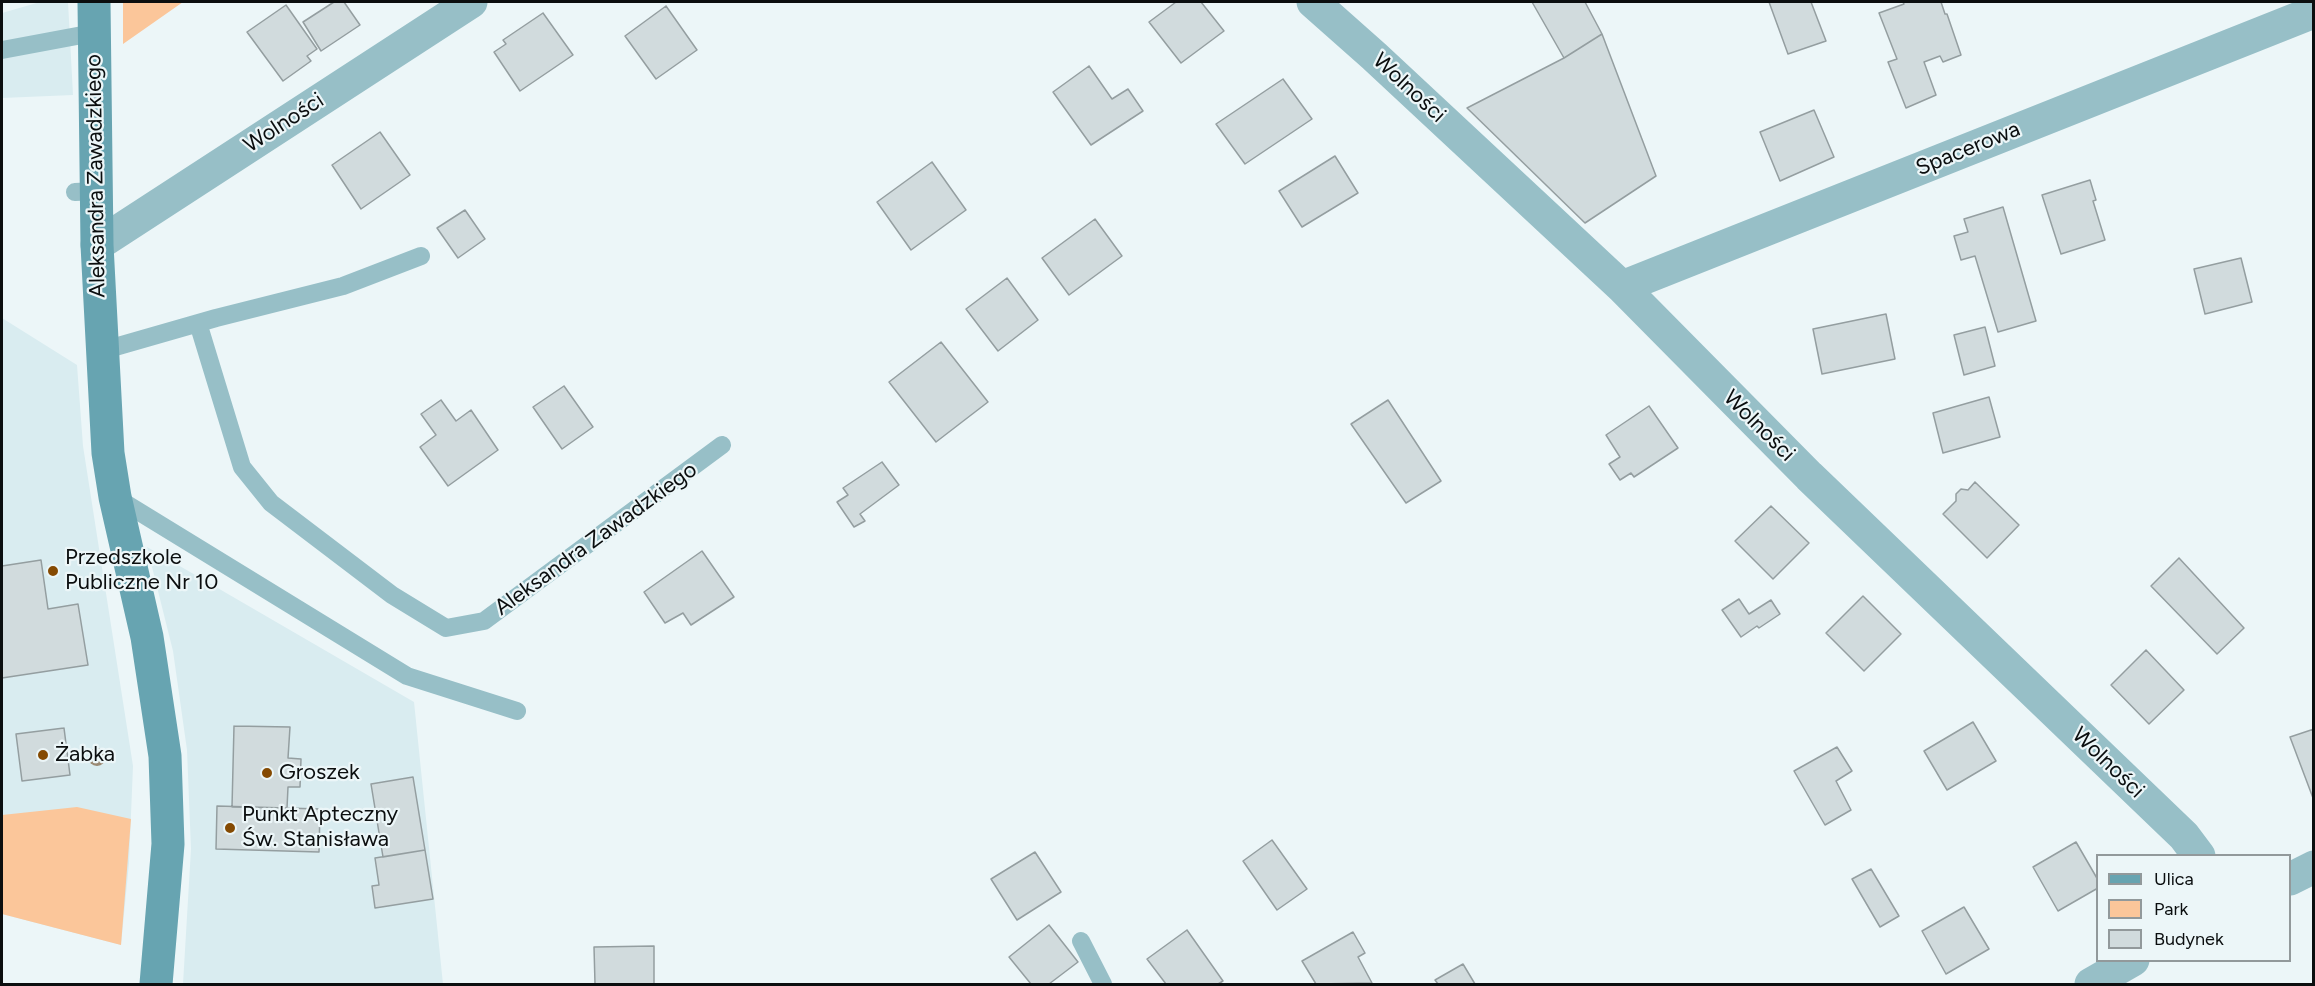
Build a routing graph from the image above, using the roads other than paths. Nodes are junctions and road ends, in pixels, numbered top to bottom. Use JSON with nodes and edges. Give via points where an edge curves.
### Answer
{"nodes":[{"id":1,"x":471,"y":2,"type":"edge"},
{"id":2,"x":1313,"y":2,"type":"edge"},
{"id":3,"x":2299,"y":11,"type":"edge"},
{"id":4,"x":93,"y":17,"type":"edge"},
{"id":5,"x":2,"y":50,"type":"edge"},
{"id":6,"x":97,"y":245,"type":"junction"},
{"id":7,"x":421,"y":256,"type":"dead end"},
{"id":8,"x":1622,"y":287,"type":"junction"},
{"id":9,"x":198,"y":323,"type":"junction"},
{"id":10,"x":101,"y":351,"type":"junction"},
{"id":11,"x":722,"y":446,"type":"dead end"},
{"id":12,"x":115,"y":497,"type":"junction"},
{"id":13,"x":517,"y":711,"type":"dead end"},
{"id":14,"x":2198,"y":854,"type":"edge"},
{"id":15,"x":2313,"y":867,"type":"edge"},
{"id":16,"x":2291,"y":878,"type":"edge"},
{"id":17,"x":1081,"y":941,"type":"dead end"},
{"id":18,"x":2130,"y":962,"type":"edge"},
{"id":19,"x":156,"y":984,"type":"edge"},
{"id":20,"x":1103,"y":984,"type":"edge"},
{"id":21,"x":2091,"y":984,"type":"edge"}],
"edges":[{"from":1,"to":6,"type":"street","name":"Wolności"},
{"from":2,"to":8,"type":"street","name":"Wolności"},
{"from":3,"to":8,"type":"street","name":"Spacerowa"},
{"from":4,"to":5,"type":"lane"},
{"from":4,"to":6,"type":"street","name":"Aleksandra Zawadzkiego","via":[[85,191]]},
{"from":6,"to":10,"type":"street","name":"Aleksandra Zawadzkiego"},
{"from":7,"to":9,"type":"lane","via":[[343,286]]},
{"from":8,"to":14,"type":"street","name":"Wolności","via":[[1809,476],[2184,836]]},
{"from":9,"to":10,"type":"lane"},
{"from":9,"to":11,"type":"lane","name":"Aleksandra Zawadzkiego","via":[[242,467],[271,503],[392,595],[446,627],[484,621]]},
{"from":10,"to":12,"type":"street","name":"Aleksandra Zawadzkiego"},
{"from":12,"to":13,"type":"lane","via":[[407,676]]},
{"from":12,"to":19,"type":"street","name":"Aleksandra Zawadzkiego","via":[[147,637],[165,756],[168,844]]},
{"from":15,"to":16,"type":"street"},
{"from":17,"to":20,"type":"lane"},
{"from":18,"to":21,"type":"street"}]}
